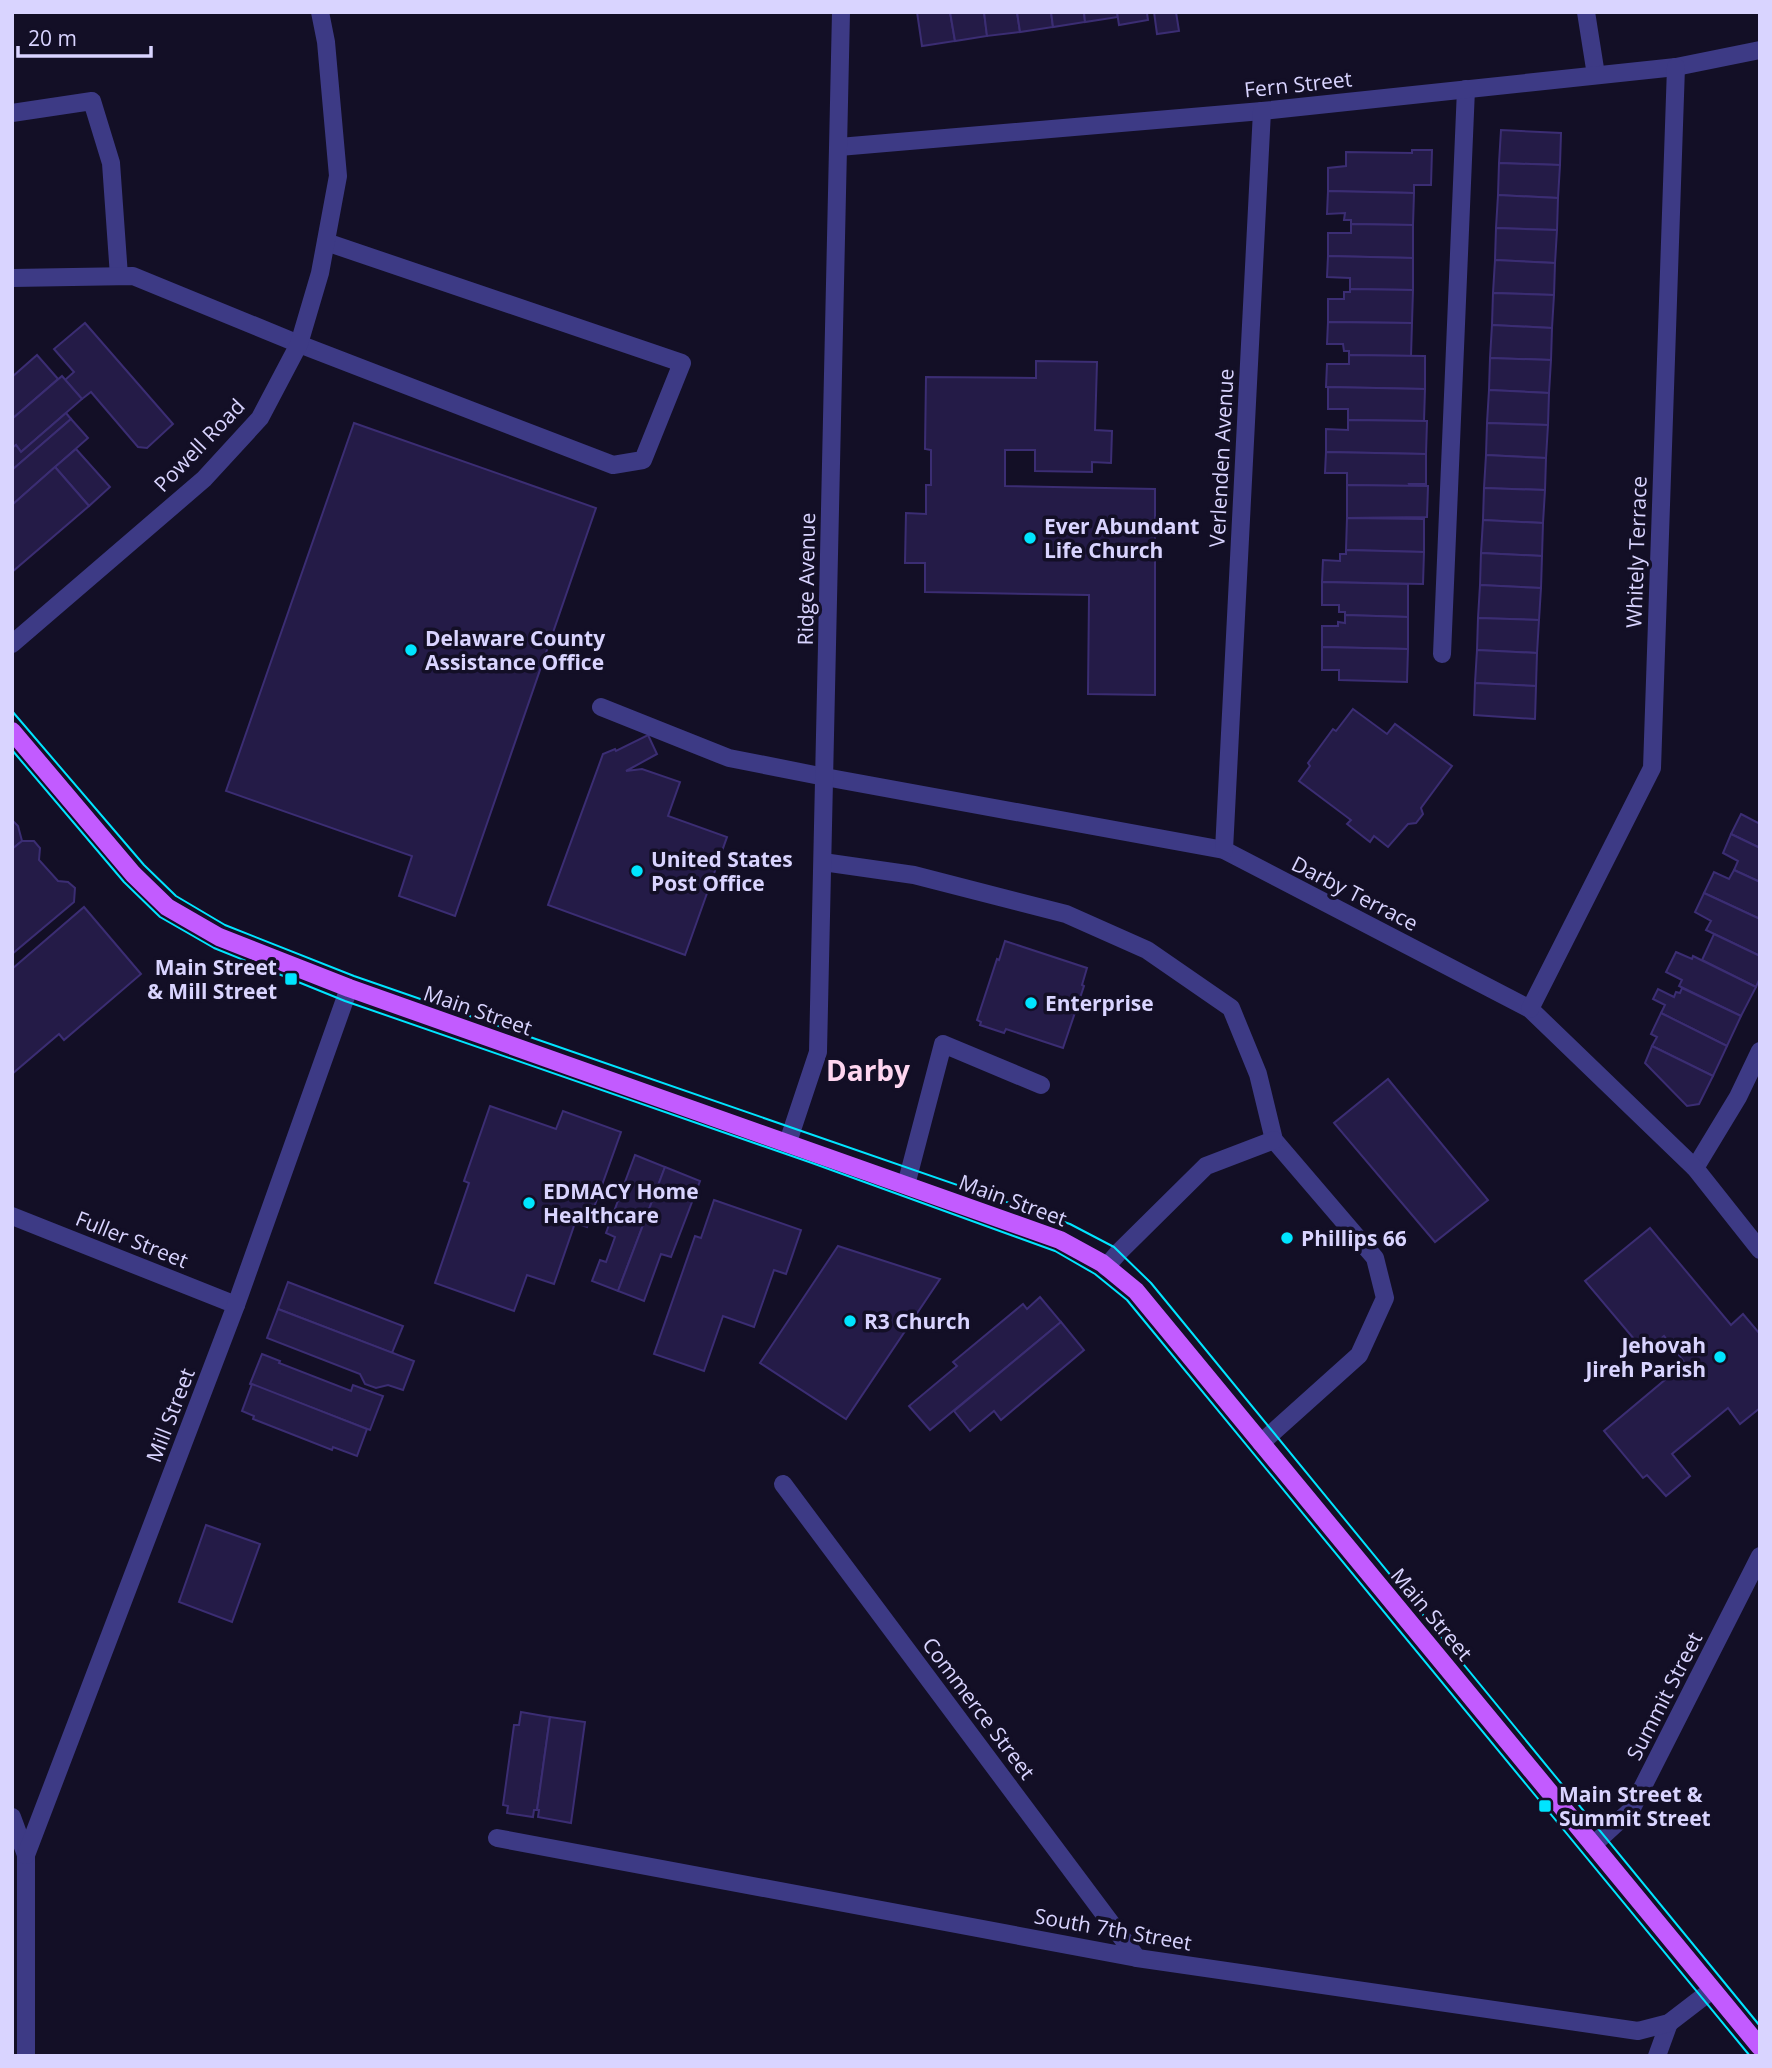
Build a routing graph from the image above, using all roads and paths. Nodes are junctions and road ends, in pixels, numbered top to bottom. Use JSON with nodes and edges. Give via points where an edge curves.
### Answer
{"nodes":[{"id":1,"x":320,"y":12,"type":"edge"},
{"id":2,"x":841,"y":12,"type":"edge"},
{"id":3,"x":1586,"y":12,"type":"edge"},
{"id":4,"x":1760,"y":50,"type":"edge"},
{"id":5,"x":1676,"y":66,"type":"junction"},
{"id":6,"x":1596,"y":75,"type":"junction"},
{"id":7,"x":1466,"y":89,"type":"junction"},
{"id":8,"x":1262,"y":111,"type":"junction"},
{"id":9,"x":12,"y":113,"type":"edge"},
{"id":10,"x":839,"y":147,"type":"junction"},
{"id":11,"x":326,"y":242,"type":"junction"},
{"id":12,"x":119,"y":276,"type":"junction"},
{"id":13,"x":12,"y":278,"type":"edge"},
{"id":14,"x":299,"y":344,"type":"junction"},
{"id":15,"x":12,"y":644,"type":"edge"},
{"id":16,"x":1442,"y":653,"type":"dead end"},
{"id":17,"x":601,"y":708,"type":"dead end"},
{"id":18,"x":12,"y":731,"type":"edge"},
{"id":19,"x":825,"y":777,"type":"junction"},
{"id":20,"x":1224,"y":850,"type":"junction"},
{"id":21,"x":823,"y":862,"type":"junction"},
{"id":22,"x":349,"y":988,"type":"junction"},
{"id":23,"x":1530,"y":1009,"type":"junction"},
{"id":24,"x":1760,"y":1051,"type":"edge"},
{"id":25,"x":1041,"y":1085,"type":"dead end"},
{"id":26,"x":1274,"y":1140,"type":"junction"},
{"id":27,"x":788,"y":1142,"type":"junction"},
{"id":28,"x":1695,"y":1168,"type":"junction"},
{"id":29,"x":906,"y":1185,"type":"junction"},
{"id":30,"x":12,"y":1216,"type":"edge"},
{"id":31,"x":1760,"y":1250,"type":"edge"},
{"id":32,"x":1106,"y":1267,"type":"junction"},
{"id":33,"x":236,"y":1305,"type":"junction"},
{"id":34,"x":1261,"y":1443,"type":"junction"},
{"id":35,"x":783,"y":1485,"type":"dead end"},
{"id":36,"x":1760,"y":1556,"type":"edge"},
{"id":37,"x":12,"y":1817,"type":"edge"},
{"id":38,"x":497,"y":1838,"type":"dead end"},
{"id":39,"x":1593,"y":1845,"type":"junction"},
{"id":40,"x":26,"y":1855,"type":"junction"},
{"id":41,"x":1137,"y":1958,"type":"junction"},
{"id":42,"x":1712,"y":1990,"type":"junction"},
{"id":43,"x":1669,"y":2023,"type":"junction"},
{"id":44,"x":1760,"y":2047,"type":"edge"},
{"id":45,"x":26,"y":2056,"type":"edge"},
{"id":46,"x":1657,"y":2056,"type":"edge"}],
"edges":[{"from":1,"to":11,"type":"street","name":"Powell Road","via":[[338,176]]},
{"from":2,"to":10,"type":"street","name":"Ridge Avenue"},
{"from":3,"to":6,"type":"street"},
{"from":4,"to":5,"type":"street","name":"Fern Street"},
{"from":5,"to":6,"type":"street","name":"Fern Street"},
{"from":5,"to":23,"type":"street","name":"Whitely Terrace","via":[[1651,768]]},
{"from":6,"to":7,"type":"street","name":"Fern Street"},
{"from":7,"to":8,"type":"street","name":"Fern Street"},
{"from":7,"to":16,"type":"street"},
{"from":8,"to":10,"type":"street","name":"Fern Street"},
{"from":8,"to":20,"type":"street","name":"Verlenden Avenue"},
{"from":9,"to":12,"type":"street","via":[[92,101],[111,163]]},
{"from":10,"to":19,"type":"street","name":"Ridge Avenue"},
{"from":11,"to":14,"type":"street","name":"Powell Road"},
{"from":11,"to":14,"type":"street","via":[[682,363],[643,460],[613,465]]},
{"from":12,"to":13,"type":"street"},
{"from":12,"to":14,"type":"street","via":[[133,276]]},
{"from":14,"to":15,"type":"street","name":"Powell Road","via":[[260,418],[204,479]]},
{"from":17,"to":19,"type":"street","name":"Darby Terrace","via":[[729,758]]},
{"from":18,"to":22,"type":"main road","name":"Main Street","via":[[133,874],[167,907],[219,937]]},
{"from":19,"to":20,"type":"street","name":"Darby Terrace"},
{"from":19,"to":21,"type":"street","name":"Ridge Avenue"},
{"from":20,"to":23,"type":"street","name":"Darby Terrace"},
{"from":21,"to":26,"type":"street","via":[[914,876],[1066,914],[1147,950],[1231,1008],[1258,1074]]},
{"from":21,"to":27,"type":"street","name":"Ridge Avenue","via":[[818,1052]]},
{"from":22,"to":27,"type":"main road","name":"Main Street"},
{"from":22,"to":33,"type":"street","name":"Mill Street"},
{"from":23,"to":28,"type":"street","name":"Darby Terrace"},
{"from":24,"to":28,"type":"street"},
{"from":25,"to":29,"type":"street","via":[[943,1044]]},
{"from":26,"to":32,"type":"street","via":[[1206,1166]]},
{"from":26,"to":34,"type":"street","via":[[1375,1258],[1385,1298],[1359,1355]]},
{"from":27,"to":29,"type":"main road","name":"Main Street"},
{"from":28,"to":31,"type":"street","name":"Darby Terrace"},
{"from":29,"to":32,"type":"main road","name":"Main Street","via":[[1060,1240]]},
{"from":30,"to":33,"type":"street","name":"Fuller Street"},
{"from":32,"to":34,"type":"main road","name":"Main Street","via":[[1136,1292]]},
{"from":33,"to":40,"type":"street","name":"Mill Street"},
{"from":34,"to":39,"type":"main road","name":"Main Street"},
{"from":35,"to":41,"type":"street","name":"Commerce Street"},
{"from":36,"to":39,"type":"street","name":"Summit Street","via":[[1631,1810]]},
{"from":37,"to":40,"type":"street"},
{"from":38,"to":41,"type":"street","name":"South 7th Street"},
{"from":39,"to":42,"type":"main road","name":"Main Street"},
{"from":40,"to":45,"type":"street"},
{"from":41,"to":43,"type":"street","name":"South 7th Street","via":[[1638,2031]]},
{"from":42,"to":43,"type":"street","name":"South 7th Street"},
{"from":42,"to":44,"type":"main road","name":"Main Street"},
{"from":43,"to":46,"type":"street"}]}
